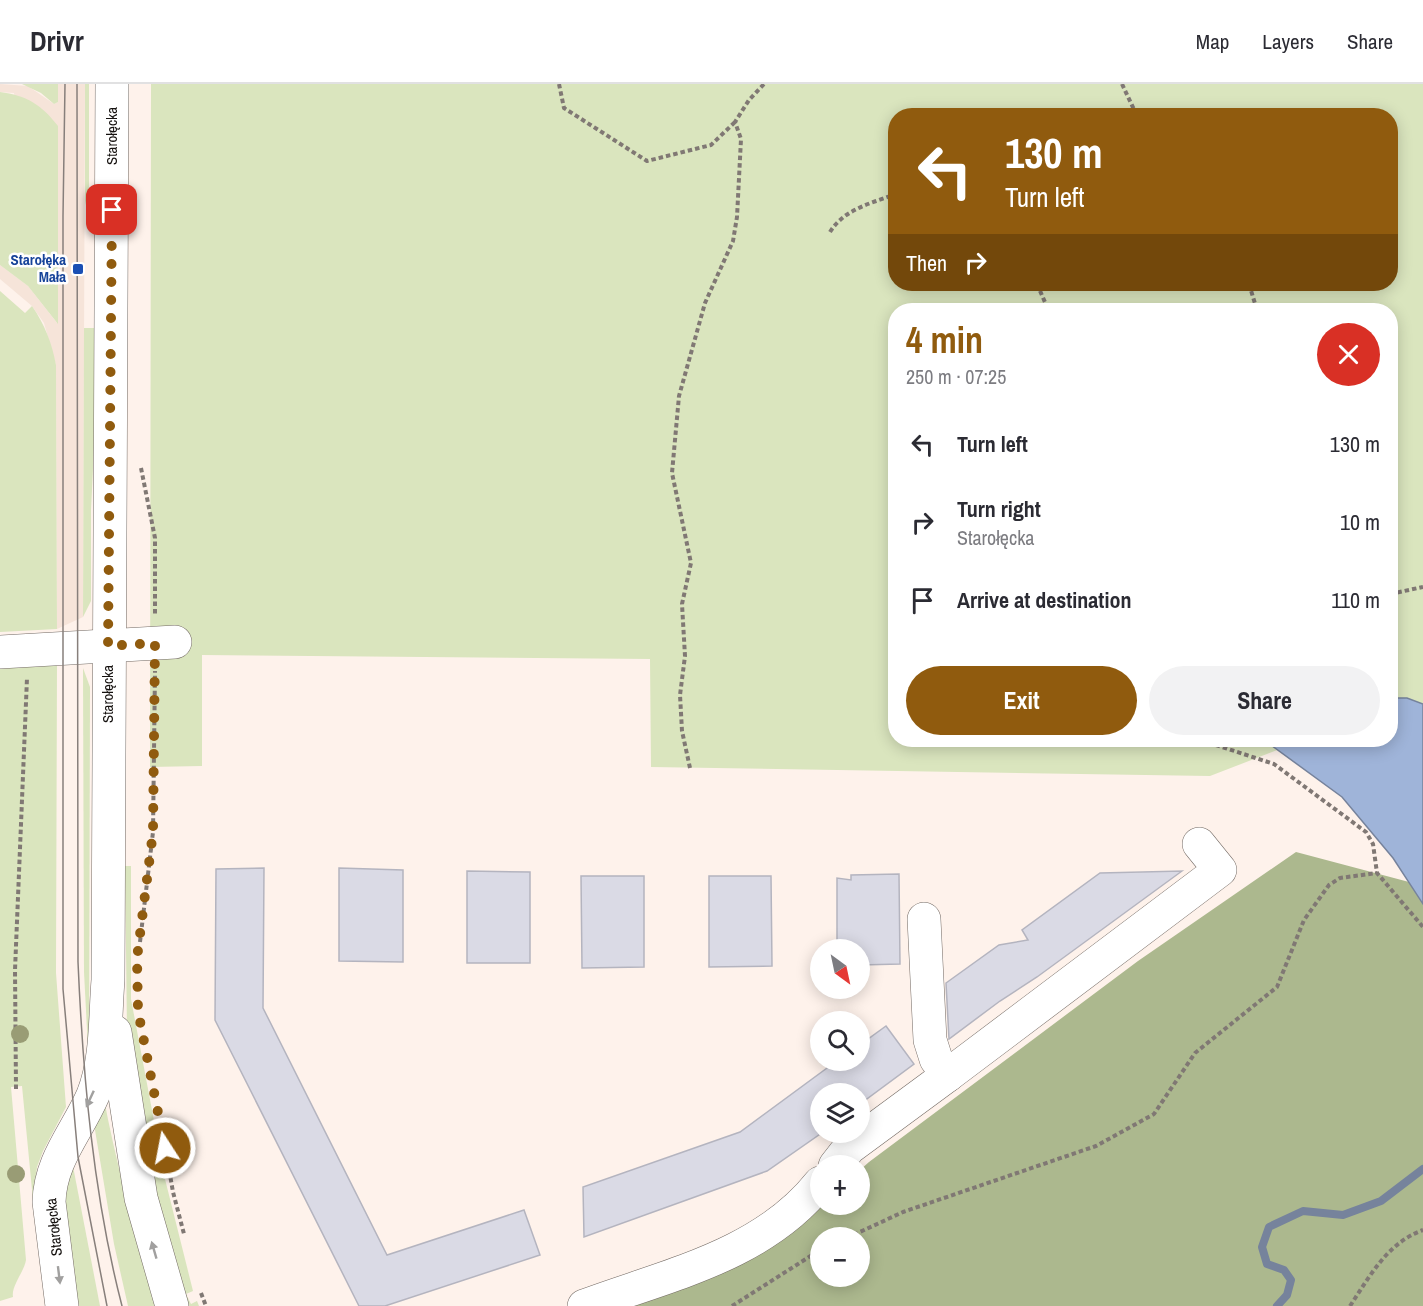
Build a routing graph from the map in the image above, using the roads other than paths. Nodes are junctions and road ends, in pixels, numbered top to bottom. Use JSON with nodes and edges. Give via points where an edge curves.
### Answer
{"nodes":[{"id":1,"x":112,"y":84,"type":"edge"},
{"id":2,"x":165,"y":643,"type":"road end"},
{"id":3,"x":108,"y":646,"type":"junction"},
{"id":4,"x":14,"y":651,"type":"edge"},
{"id":5,"x":1199,"y":844,"type":"dead end"},
{"id":6,"x":924,"y":919,"type":"dead end"},
{"id":7,"x":108,"y":980,"type":"junction"},
{"id":8,"x":948,"y":1075,"type":"junction"},
{"id":9,"x":844,"y":1155,"type":"edge"},
{"id":10,"x":810,"y":1197,"type":"edge"},
{"id":11,"x":592,"y":1305,"type":"edge"},
{"id":12,"x":62,"y":1306,"type":"edge"},
{"id":13,"x":172,"y":1306,"type":"edge"}],
"edges":[{"from":1,"to":3,"type":"street","name":"Starołęcka"},
{"from":2,"to":3,"type":"street"},
{"from":3,"to":4,"type":"street"},
{"from":3,"to":7,"type":"street","name":"Starołęcka"},
{"from":5,"to":8,"type":"street","via":[[1220,870]]},
{"from":6,"to":8,"type":"street","via":[[930,1040],[936,1059]]},
{"from":7,"to":12,"type":"street","name":"Starołęcka","one_way":true,"via":[[101,1065],[93,1094],[51,1178],[49,1202]]},
{"from":13,"to":7,"type":"street","name":"Starołęcka","one_way":true,"via":[[141,1198]]},
{"from":8,"to":9,"type":"street"},
{"from":10,"to":11,"type":"street","via":[[760,1235],[721,1257]]}]}
